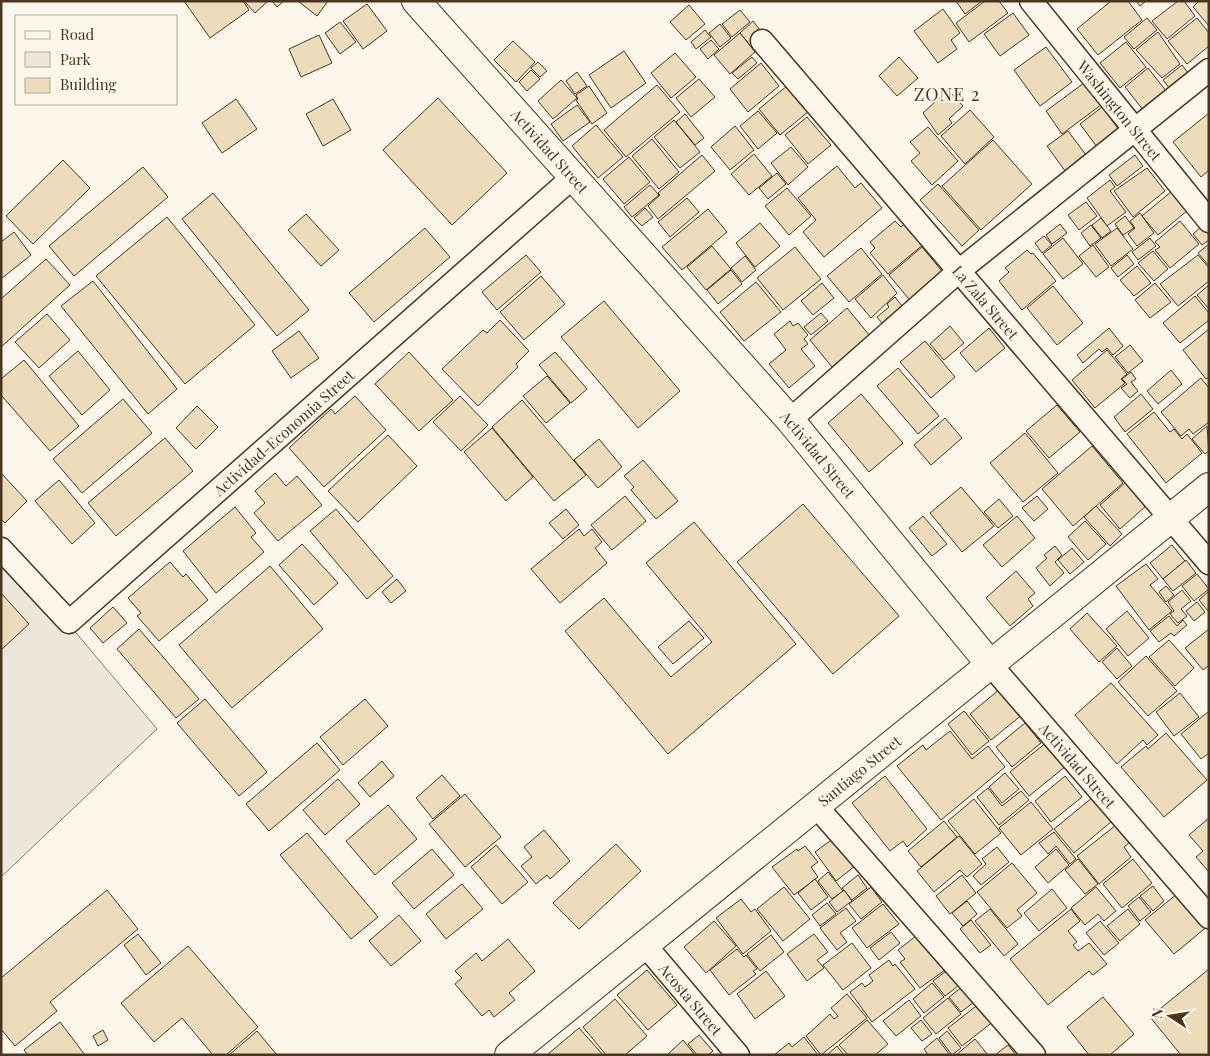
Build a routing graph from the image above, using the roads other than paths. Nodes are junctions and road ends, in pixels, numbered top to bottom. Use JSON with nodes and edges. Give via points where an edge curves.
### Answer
{"nodes":[{"id":1,"x":416,"y":1,"type":"edge"},
{"id":2,"x":1031,"y":1,"type":"edge"},
{"id":3,"x":762,"y":41,"type":"dead end"},
{"id":4,"x":1209,"y":70,"type":"edge"},
{"id":5,"x":1137,"y":129,"type":"junction"},
{"id":6,"x":573,"y":177,"type":"junction"},
{"id":7,"x":1209,"y":221,"type":"edge"},
{"id":8,"x":960,"y":270,"type":"junction"},
{"id":9,"x":790,"y":420,"type":"junction"},
{"id":10,"x":1209,"y":487,"type":"edge"},
{"id":11,"x":1171,"y":518,"type":"junction"},
{"id":12,"x":1,"y":549,"type":"edge"},
{"id":13,"x":1209,"y":563,"type":"edge"},
{"id":14,"x":990,"y":664,"type":"junction"},
{"id":15,"x":816,"y":806,"type":"junction"},
{"id":16,"x":1209,"y":917,"type":"edge"},
{"id":17,"x":645,"y":945,"type":"junction"},
{"id":18,"x":509,"y":1055,"type":"edge"},
{"id":19,"x":738,"y":1055,"type":"edge"},
{"id":20,"x":1034,"y":1055,"type":"edge"}],
"edges":[{"from":1,"to":6,"type":"street","name":"Actividad Street"},
{"from":2,"to":5,"type":"street","name":"Washington Street"},
{"from":3,"to":8,"type":"street","name":"La Zala Street"},
{"from":4,"to":5,"type":"street"},
{"from":5,"to":7,"type":"street","name":"Washington Street"},
{"from":5,"to":8,"type":"street"},
{"from":6,"to":9,"type":"street","name":"Actividad Street"},
{"from":6,"to":12,"type":"street","name":"Actividad-Economia Street","via":[[69,622]]},
{"from":8,"to":9,"type":"street"},
{"from":8,"to":11,"type":"street","name":"La Zala Street"},
{"from":9,"to":14,"type":"street","name":"Actividad Street"},
{"from":10,"to":11,"type":"street","name":"Santiago Street"},
{"from":11,"to":13,"type":"street","name":"La Zala Street"},
{"from":11,"to":14,"type":"street","name":"Santiago Street"},
{"from":14,"to":15,"type":"street","name":"Santiago Street"},
{"from":14,"to":16,"type":"street","name":"Actividad Street"},
{"from":15,"to":17,"type":"street","name":"Santiago Street"},
{"from":15,"to":20,"type":"street"},
{"from":17,"to":18,"type":"street","name":"Santiago Street"},
{"from":17,"to":19,"type":"street","name":"Acosta Street"}]}
